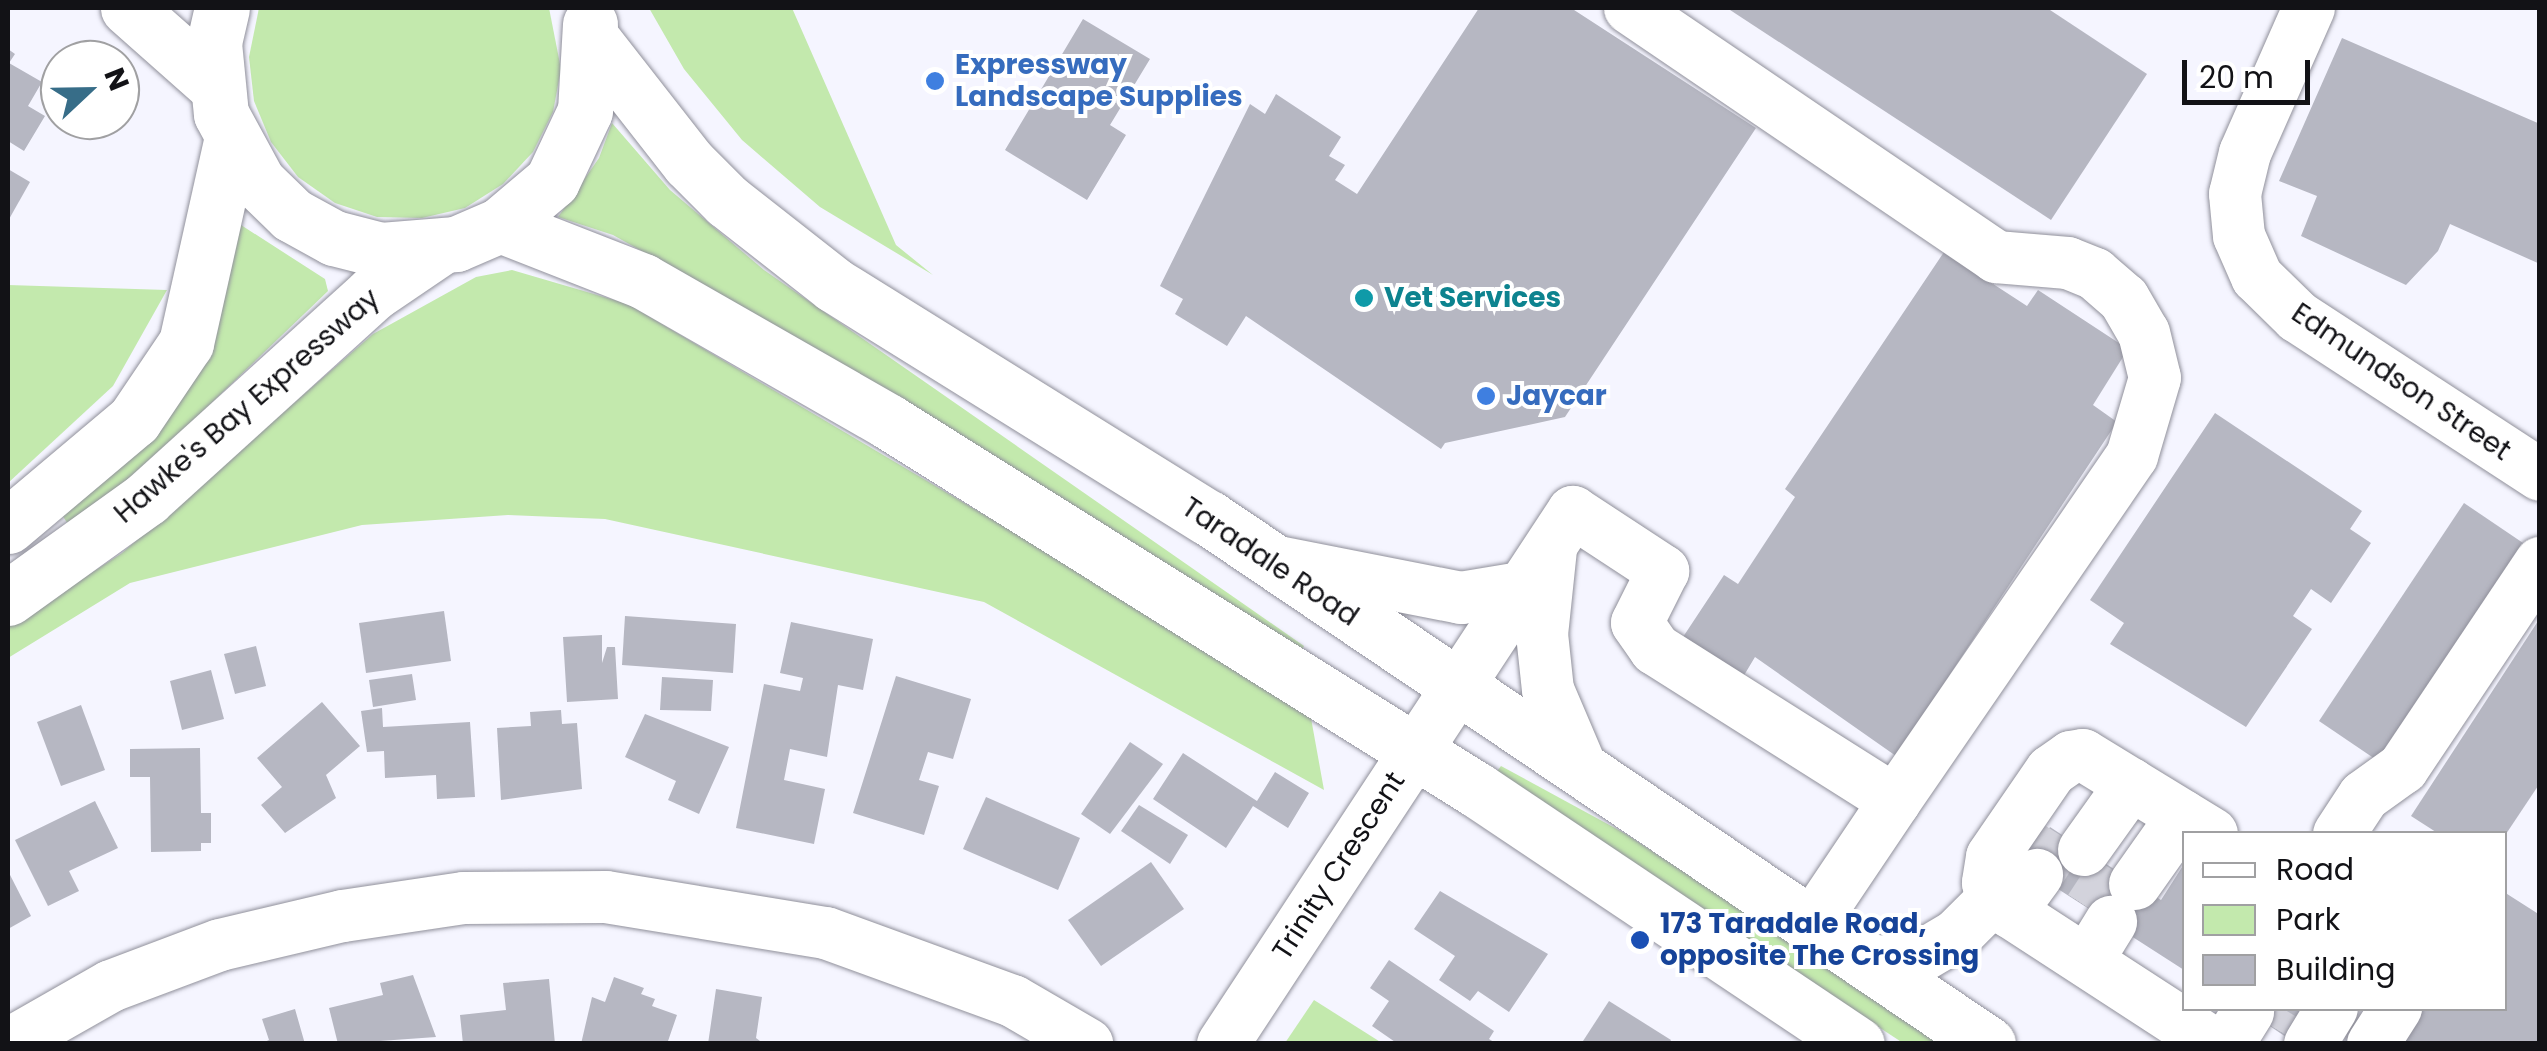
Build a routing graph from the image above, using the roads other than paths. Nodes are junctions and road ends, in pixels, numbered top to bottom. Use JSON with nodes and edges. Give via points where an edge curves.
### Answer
{"nodes":[{"id":1,"x":128,"y":8,"type":"edge"},
{"id":2,"x":222,"y":8,"type":"edge"},
{"id":3,"x":1630,"y":8,"type":"edge"},
{"id":4,"x":2309,"y":8,"type":"edge"},
{"id":5,"x":589,"y":16,"type":"edge"},
{"id":6,"x":215,"y":85,"type":"junction"},
{"id":7,"x":232,"y":142,"type":"junction"},
{"id":8,"x":500,"y":226,"type":"junction"},
{"id":9,"x":438,"y":249,"type":"junction"},
{"id":10,"x":2540,"y":475,"type":"edge"},
{"id":11,"x":8,"y":526,"type":"edge"},
{"id":12,"x":1551,"y":543,"type":"junction"},
{"id":13,"x":1272,"y":560,"type":"junction"},
{"id":14,"x":2540,"y":564,"type":"edge"},
{"id":15,"x":1521,"y":588,"type":"junction"},
{"id":16,"x":8,"y":598,"type":"edge"},
{"id":17,"x":1454,"y":689,"type":"junction"},
{"id":18,"x":1411,"y":753,"type":"junction"},
{"id":19,"x":1582,"y":772,"type":"junction"},
{"id":20,"x":1895,"y":801,"type":"junction"},
{"id":21,"x":2159,"y":801,"type":"edge"},
{"id":22,"x":2341,"y":831,"type":"edge"},
{"id":23,"x":2068,"y":898,"type":"junction"},
{"id":24,"x":1833,"y":940,"type":"junction"},
{"id":25,"x":2182,"y":989,"type":"edge"},
{"id":26,"x":2209,"y":1011,"type":"edge"},
{"id":27,"x":2316,"y":1011,"type":"edge"},
{"id":28,"x":2394,"y":1011,"type":"edge"},
{"id":29,"x":2229,"y":1027,"type":"edge"},
{"id":30,"x":8,"y":1044,"type":"edge"},
{"id":31,"x":1087,"y":1044,"type":"edge"},
{"id":32,"x":1223,"y":1044,"type":"edge"},
{"id":33,"x":1857,"y":1044,"type":"edge"},
{"id":34,"x":1988,"y":1044,"type":"edge"},
{"id":35,"x":2373,"y":1044,"type":"edge"}],
"edges":[{"from":1,"to":6,"type":"main road"},
{"from":2,"to":6,"type":"main road"},
{"from":3,"to":20,"type":"street","via":[[1996,257],[2068,263],[2095,274],[2124,299],[2144,333],[2155,378],[2132,456]]},
{"from":4,"to":10,"type":"street","name":"Edmundson Street","via":[[2245,153],[2235,194],[2239,236],[2257,277],[2298,317]]},
{"from":5,"to":8,"type":"main road","via":[[585,111],[566,160]]},
{"from":5,"to":13,"type":"main road","name":"Taradale Road","via":[[689,163],[786,248]]},
{"from":6,"to":7,"type":"main road"},
{"from":7,"to":9,"type":"main road","via":[[258,182],[292,215],[334,238],[380,250]]},
{"from":7,"to":11,"type":"main road","via":[[186,343],[134,420]]},
{"from":8,"to":9,"type":"main road"},
{"from":8,"to":18,"type":"main road","via":[[643,281],[889,422]]},
{"from":9,"to":16,"type":"main road","name":"Hawke's Bay Expressway","via":[[374,293],[147,498]]},
{"from":12,"to":15,"type":"street","name":"Trinity Crescent"},
{"from":12,"to":19,"type":"street","via":[[1542,634],[1548,690]]},
{"from":12,"to":20,"type":"street","name":"Trinity Crescent","via":[[1573,512],[1663,570],[1637,623],[1655,649]]},
{"from":13,"to":15,"type":"street","via":[[1461,598]]},
{"from":13,"to":17,"type":"main road","name":"Taradale Road"},
{"from":14,"to":22,"type":"street","via":[[2403,768],[2364,796]]},
{"from":15,"to":17,"type":"street","name":"Trinity Crescent"},
{"from":17,"to":18,"type":"street","name":"Trinity Crescent"},
{"from":17,"to":19,"type":"main road","name":"Taradale Road"},
{"from":18,"to":32,"type":"street","name":"Trinity Crescent"},
{"from":18,"to":33,"type":"main road"},
{"from":19,"to":24,"type":"main road","name":"Taradale Road"},
{"from":20,"to":24,"type":"street"},
{"from":21,"to":23,"type":"street"},
{"from":21,"to":23,"type":"street"},
{"from":21,"to":23,"type":"street","via":[[2083,755],[2051,771],[1992,857]]},
{"from":23,"to":24,"type":"street","via":[[1957,935],[1920,957],[1879,962]]},
{"from":23,"to":25,"type":"street"},
{"from":24,"to":34,"type":"main road","name":"Taradale Road"},
{"from":26,"to":29,"type":"street"},
{"from":27,"to":29,"type":"street"},
{"from":28,"to":35,"type":"street"},
{"from":30,"to":31,"type":"street","via":[[111,986],[220,945],[343,916],[464,898],[606,897],[826,932],[1013,1002]]}]}
